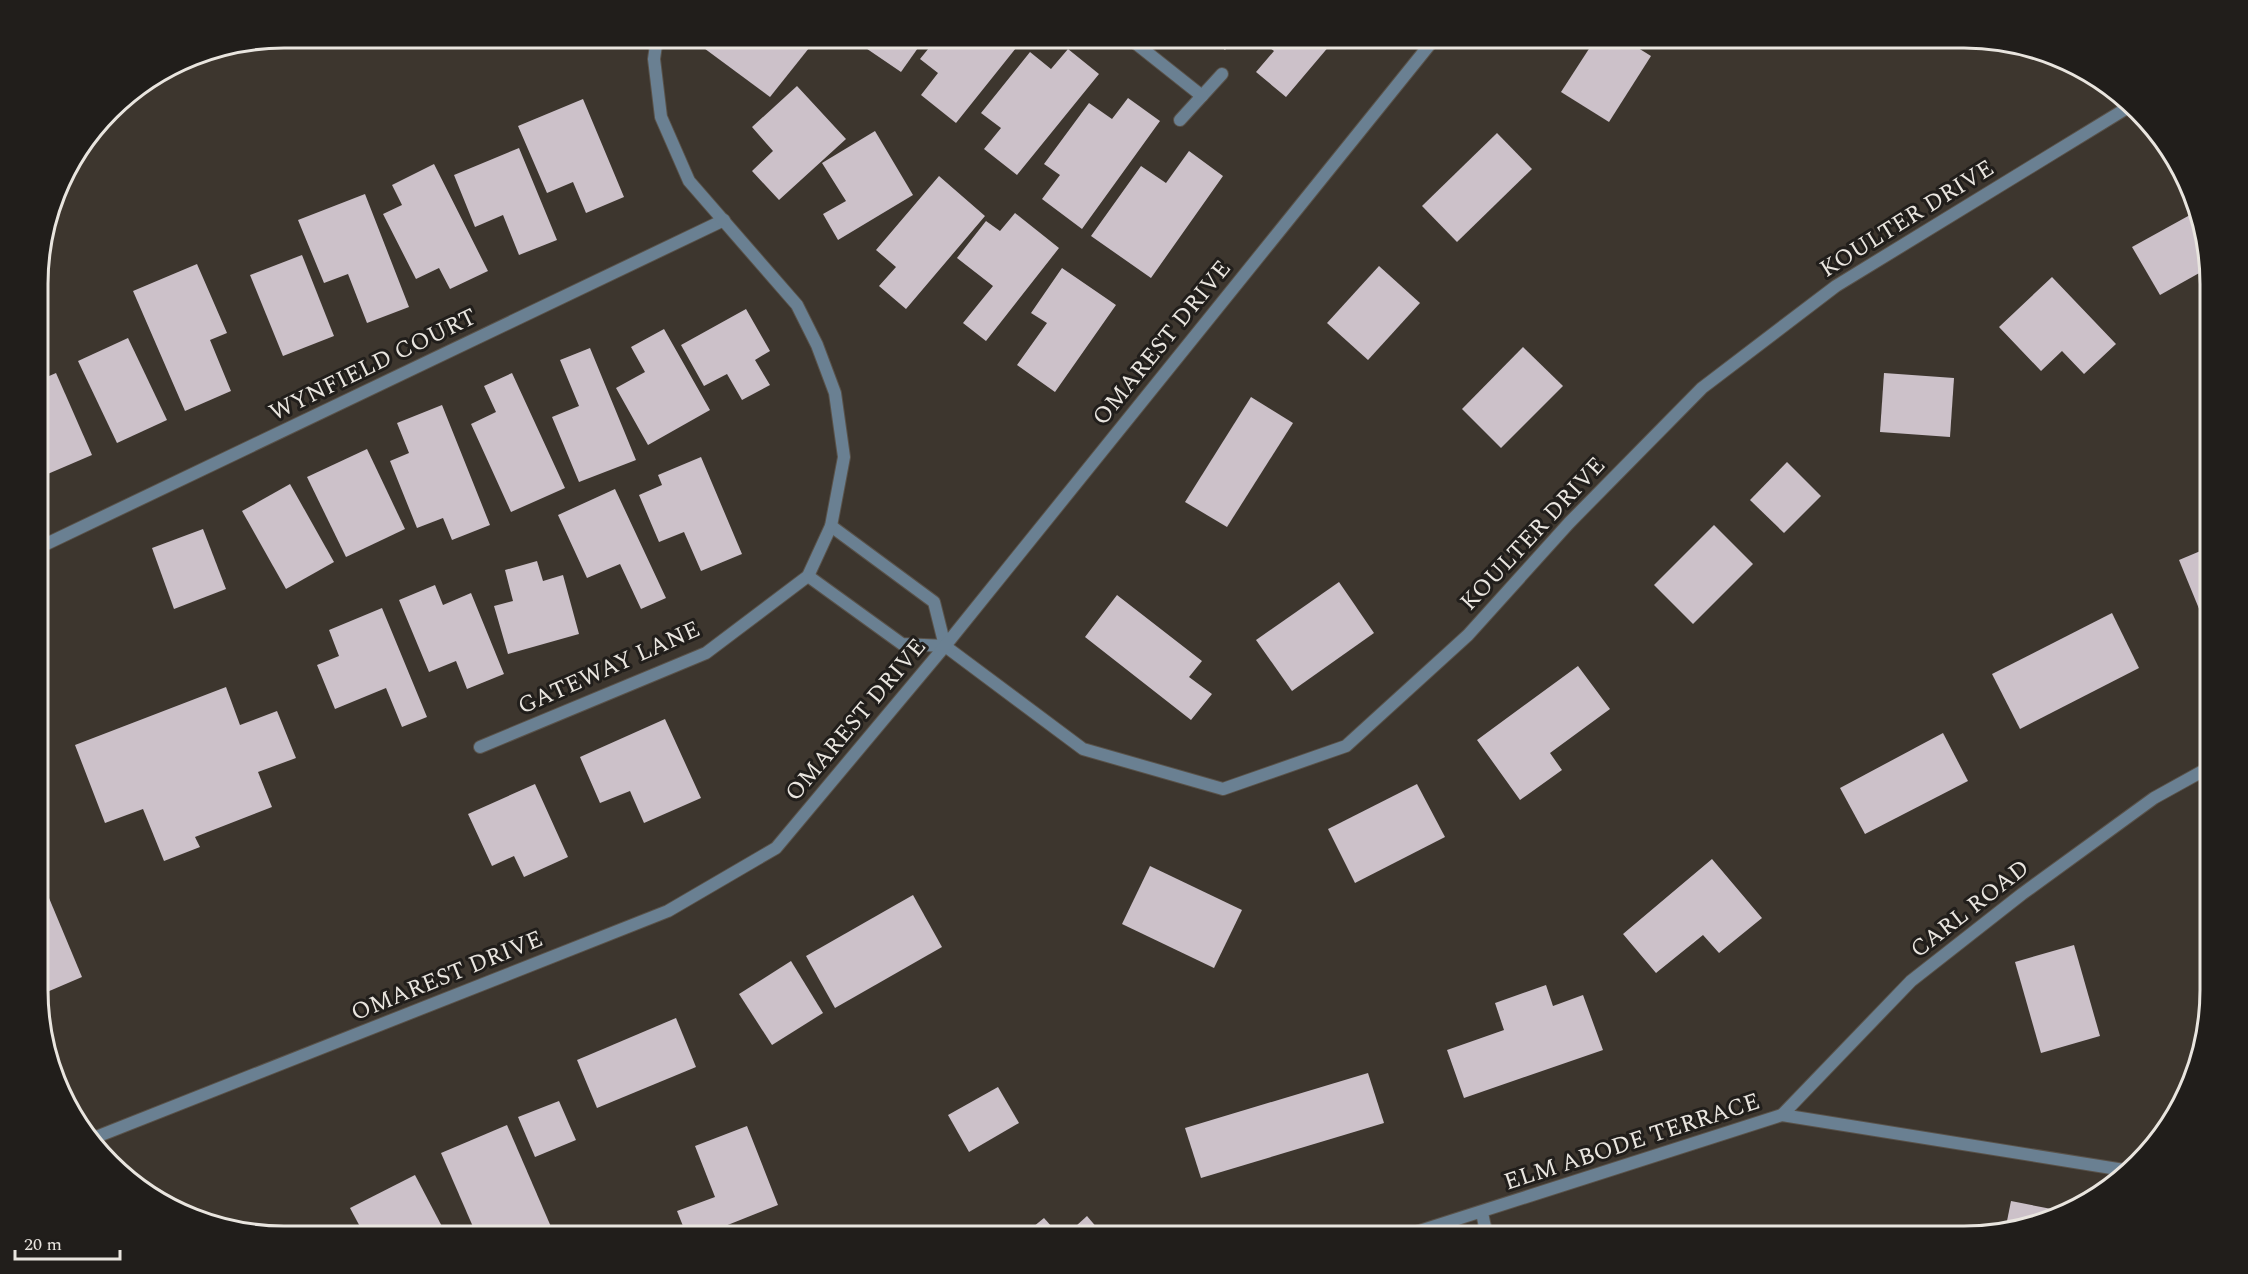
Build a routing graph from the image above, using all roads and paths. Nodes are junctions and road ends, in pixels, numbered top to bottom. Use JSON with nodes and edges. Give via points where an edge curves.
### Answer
{"nodes":[{"id":1,"x":656,"y":48,"type":"edge"},
{"id":2,"x":1142,"y":48,"type":"edge"},
{"id":3,"x":1427,"y":48,"type":"edge"},
{"id":4,"x":1222,"y":74,"type":"dead end"},
{"id":5,"x":1203,"y":96,"type":"junction"},
{"id":6,"x":2124,"y":110,"type":"edge"},
{"id":7,"x":1180,"y":120,"type":"dead end"},
{"id":8,"x":724,"y":220,"type":"junction"},
{"id":9,"x":831,"y":526,"type":"junction"},
{"id":10,"x":48,"y":543,"type":"edge"},
{"id":11,"x":808,"y":576,"type":"junction"},
{"id":12,"x":945,"y":646,"type":"junction"},
{"id":13,"x":480,"y":747,"type":"dead end"},
{"id":14,"x":2200,"y":773,"type":"edge"},
{"id":15,"x":1782,"y":1115,"type":"junction"},
{"id":16,"x":101,"y":1139,"type":"edge"},
{"id":17,"x":2119,"y":1169,"type":"edge"},
{"id":18,"x":1482,"y":1213,"type":"junction"},
{"id":19,"x":1438,"y":1226,"type":"edge"},
{"id":20,"x":1485,"y":1226,"type":"edge"}],
"edges":[{"from":1,"to":8,"type":"street","name":"GATEWAY LANE","via":[[661,117],[689,181]]},
{"from":2,"to":5,"type":"street"},
{"from":3,"to":12,"type":"street","name":"OMAREST DRIVE"},
{"from":4,"to":5,"type":"street"},
{"from":5,"to":7,"type":"street"},
{"from":6,"to":12,"type":"street","name":"KOULTER DRIVE","via":[[1836,286],[1702,388],[1569,523],[1468,635],[1346,746],[1223,789],[1083,748]]},
{"from":8,"to":9,"type":"street","name":"GATEWAY LANE","via":[[797,304],[835,393],[844,457]]},
{"from":8,"to":10,"type":"street","name":"WYNFIELD COURT"},
{"from":9,"to":11,"type":"street","name":"GATEWAY LANE"},
{"from":9,"to":12,"type":"street","via":[[934,602]]},
{"from":11,"to":12,"type":"street","via":[[902,644]]},
{"from":11,"to":13,"type":"street","name":"GATEWAY LANE","via":[[706,653]]},
{"from":12,"to":16,"type":"street","name":"OMAREST DRIVE","via":[[776,848],[688,900]]},
{"from":14,"to":15,"type":"street","name":"CARL ROAD","via":[[2154,798],[1911,981]]},
{"from":15,"to":17,"type":"street","name":"ELM ABODE TERRACE"},
{"from":15,"to":18,"type":"street","name":"ELM ABODE TERRACE"},
{"from":18,"to":19,"type":"street","name":"ELM ABODE TERRACE"},
{"from":18,"to":20,"type":"street"}]}
